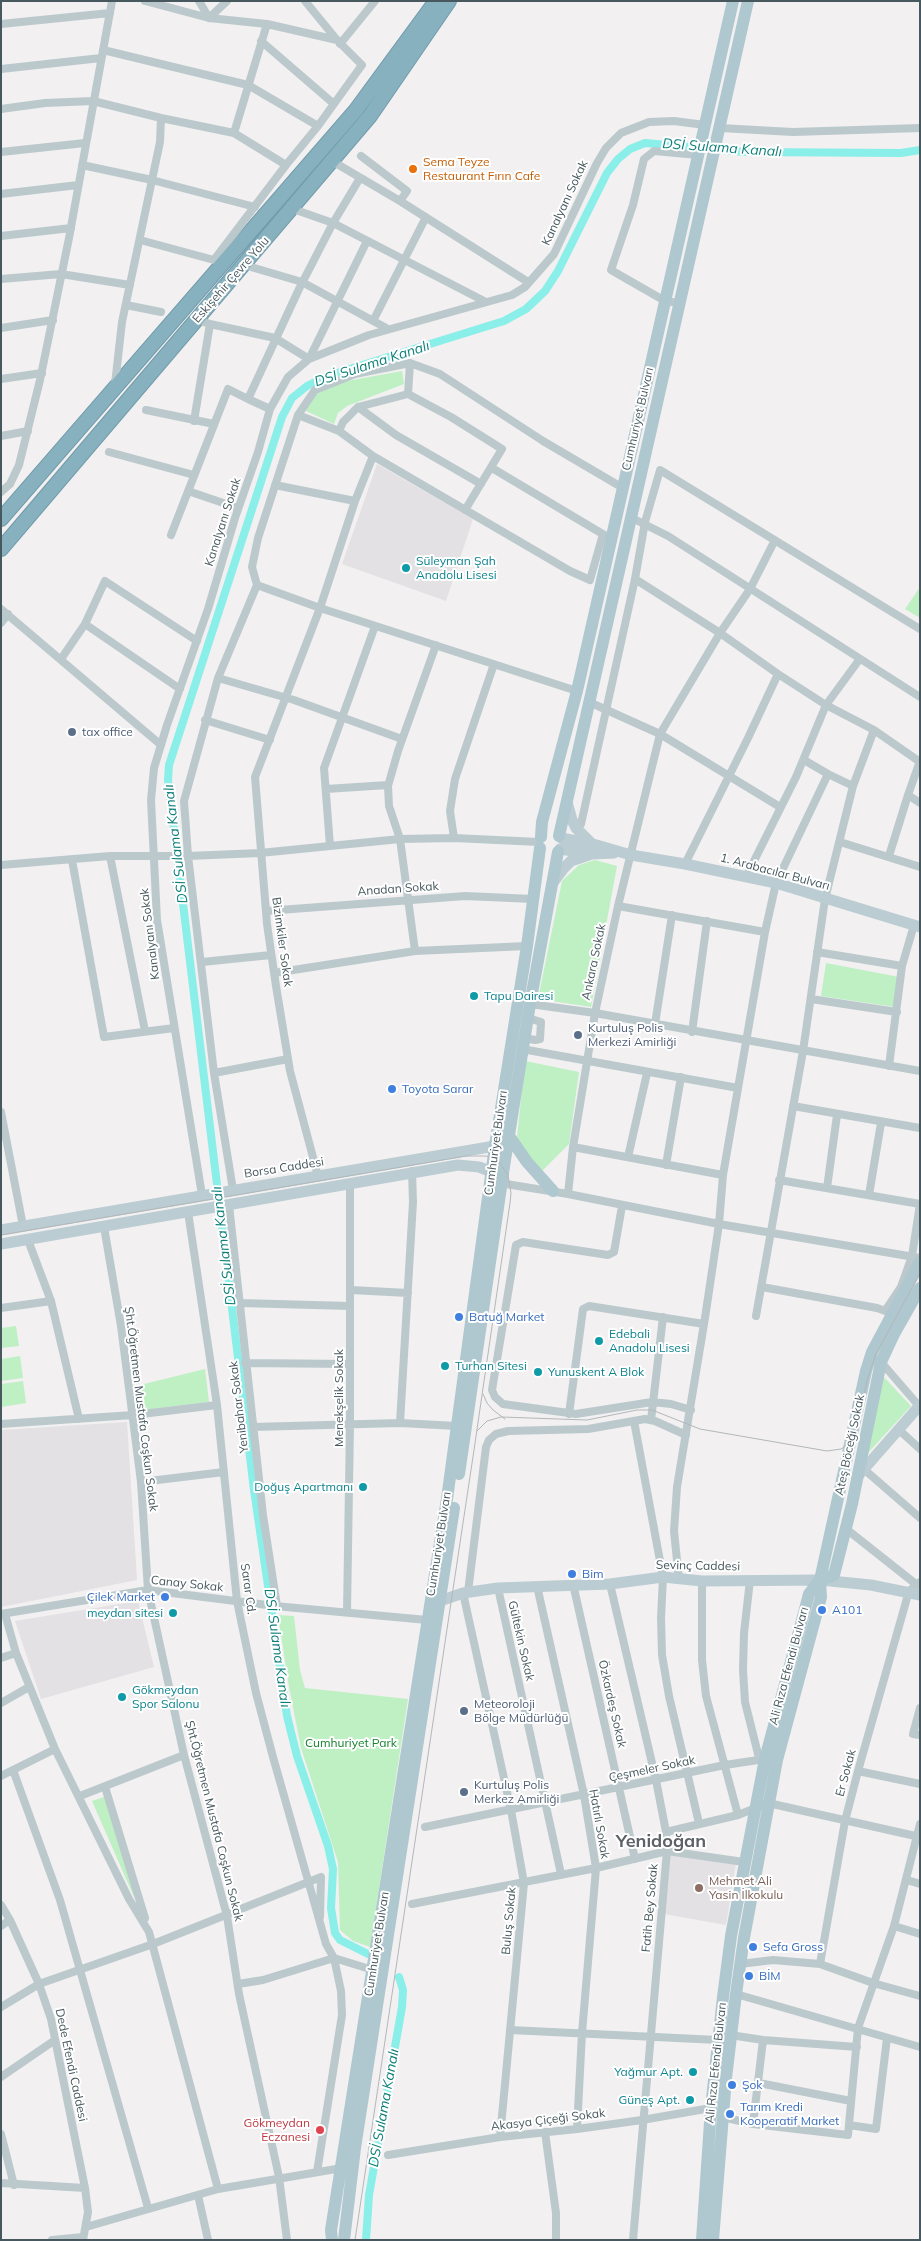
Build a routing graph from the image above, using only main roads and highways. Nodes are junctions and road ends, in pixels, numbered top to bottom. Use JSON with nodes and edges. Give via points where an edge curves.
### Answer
{"nodes":[{"id":1,"x":436,"y":1,"type":"edge"},
{"id":2,"x":450,"y":1,"type":"edge"},
{"id":3,"x":748,"y":1,"type":"edge"},
{"id":4,"x":732,"y":6,"type":"edge"},
{"id":5,"x":745,"y":15,"type":"junction"},
{"id":6,"x":617,"y":512,"type":"junction"},
{"id":7,"x":630,"y":517,"type":"junction"},
{"id":8,"x":1,"y":519,"type":"edge"},
{"id":9,"x":1,"y":549,"type":"edge"},
{"id":10,"x":567,"y":802,"type":"junction"},
{"id":11,"x":540,"y":842,"type":"junction"},
{"id":12,"x":560,"y":844,"type":"junction"},
{"id":13,"x":593,"y":849,"type":"junction"},
{"id":14,"x":551,"y":886,"type":"junction"},
{"id":15,"x":917,"y":926,"type":"edge"},
{"id":16,"x":509,"y":1136,"type":"junction"},
{"id":17,"x":495,"y":1146,"type":"junction"},
{"id":18,"x":505,"y":1160,"type":"junction"},
{"id":19,"x":492,"y":1172,"type":"junction"},
{"id":20,"x":553,"y":1191,"type":"road end"},
{"id":21,"x":1,"y":1230,"type":"edge"},
{"id":22,"x":1,"y":1244,"type":"edge"},
{"id":23,"x":917,"y":1259,"type":"edge"},
{"id":24,"x":920,"y":1288,"type":"edge"},
{"id":25,"x":919,"y":1405,"type":"edge"},
{"id":26,"x":864,"y":1471,"type":"junction"},
{"id":27,"x":837,"y":1509,"type":"junction"},
{"id":28,"x":820,"y":1580,"type":"junction"},
{"id":29,"x":916,"y":1588,"type":"edge"},
{"id":30,"x":440,"y":1601,"type":"junction"},
{"id":31,"x":427,"y":1620,"type":"junction"},
{"id":32,"x":332,"y":2240,"type":"edge"},
{"id":33,"x":344,"y":2240,"type":"edge"},
{"id":34,"x":702,"y":2240,"type":"edge"},
{"id":35,"x":713,"y":2240,"type":"edge"}],
"edges":[{"from":1,"to":8,"type":"highway","name":"Eskişehir Çevre Yolu","via":[[356,110]]},
{"from":2,"to":9,"type":"highway","name":"Eskişehir Çevre Yolu","via":[[370,116]]},
{"from":3,"to":5,"type":"main road","name":"Cumhuriyet Bulvarı"},
{"from":4,"to":5,"type":"main road"},
{"from":4,"to":6,"type":"main road","name":"Cumhuriyet Bulvarı"},
{"from":5,"to":7,"type":"main road","name":"Cumhuriyet Bulvarı"},
{"from":6,"to":7,"type":"main road"},
{"from":6,"to":11,"type":"main road","name":"Cumhuriyet Bulvarı","via":[[607,536],[578,691],[542,822]]},
{"from":7,"to":10,"type":"main road","name":"Cumhuriyet Bulvarı"},
{"from":10,"to":12,"type":"main road","name":"Cumhuriyet Bulvarı"},
{"from":10,"to":13,"type":"main road","via":[[576,828]]},
{"from":11,"to":12,"type":"main road","via":[[550,832]]},
{"from":11,"to":12,"type":"main road","via":[[549,855]]},
{"from":11,"to":17,"type":"main road","name":"Cumhuriyet Bulvarı"},
{"from":12,"to":13,"type":"main road","name":"1. Arabacılar Bulvarı"},
{"from":12,"to":14,"type":"main road","name":"Cumhuriyet Bulvarı"},
{"from":13,"to":14,"type":"main road","via":[[571,861]]},
{"from":13,"to":15,"type":"main road","name":"1. Arabacılar Bulvarı","via":[[776,883]]},
{"from":14,"to":16,"type":"main road","name":"Cumhuriyet Bulvarı"},
{"from":16,"to":18,"type":"main road","name":"Cumhuriyet Bulvarı"},
{"from":16,"to":20,"type":"main road","via":[[526,1162]]},
{"from":17,"to":18,"type":"main road"},
{"from":17,"to":19,"type":"main road","name":"Cumhuriyet Bulvarı"},
{"from":17,"to":21,"type":"main road","name":"Borsa Caddesi"},
{"from":18,"to":30,"type":"main road","name":"Cumhuriyet Bulvarı"},
{"from":19,"to":22,"type":"main road","name":"Borsa Caddesi","via":[[458,1164]]},
{"from":19,"to":31,"type":"main road","name":"Cumhuriyet Bulvarı"},
{"from":23,"to":27,"type":"main road","name":"Ateş Böceği Sokak","via":[[888,1312],[872,1352]]},
{"from":24,"to":26,"type":"main road","name":"Ateş Böceği Sokak","via":[[881,1362]]},
{"from":25,"to":26,"type":"main road"},
{"from":26,"to":27,"type":"main road"},
{"from":26,"to":28,"type":"main road","name":"Ateş Böceği Sokak","via":[[834,1575]]},
{"from":27,"to":28,"type":"main road","name":"Ateş Böceği Sokak"},
{"from":28,"to":29,"type":"main road","name":"Sevinç Caddesi"},
{"from":28,"to":30,"type":"main road","name":"Sevinç Caddesi","via":[[702,1581],[664,1577],[610,1584],[498,1588]]},
{"from":28,"to":34,"type":"main road","name":"Ali Rıza Efendi Bulvarı","via":[[808,1594],[762,1758],[731,1936],[718,2040]]},
{"from":28,"to":35,"type":"main road","name":"Ali Rıza Efendi Bulvarı","via":[[821,1597],[768,1803],[740,1964],[730,2035]]},
{"from":30,"to":31,"type":"main road"},
{"from":30,"to":33,"type":"main road","name":"Cumhuriyet Bulvarı","via":[[355,2148]]},
{"from":31,"to":32,"type":"main road","name":"Cumhuriyet Bulvarı","via":[[331,2230]]}]}
